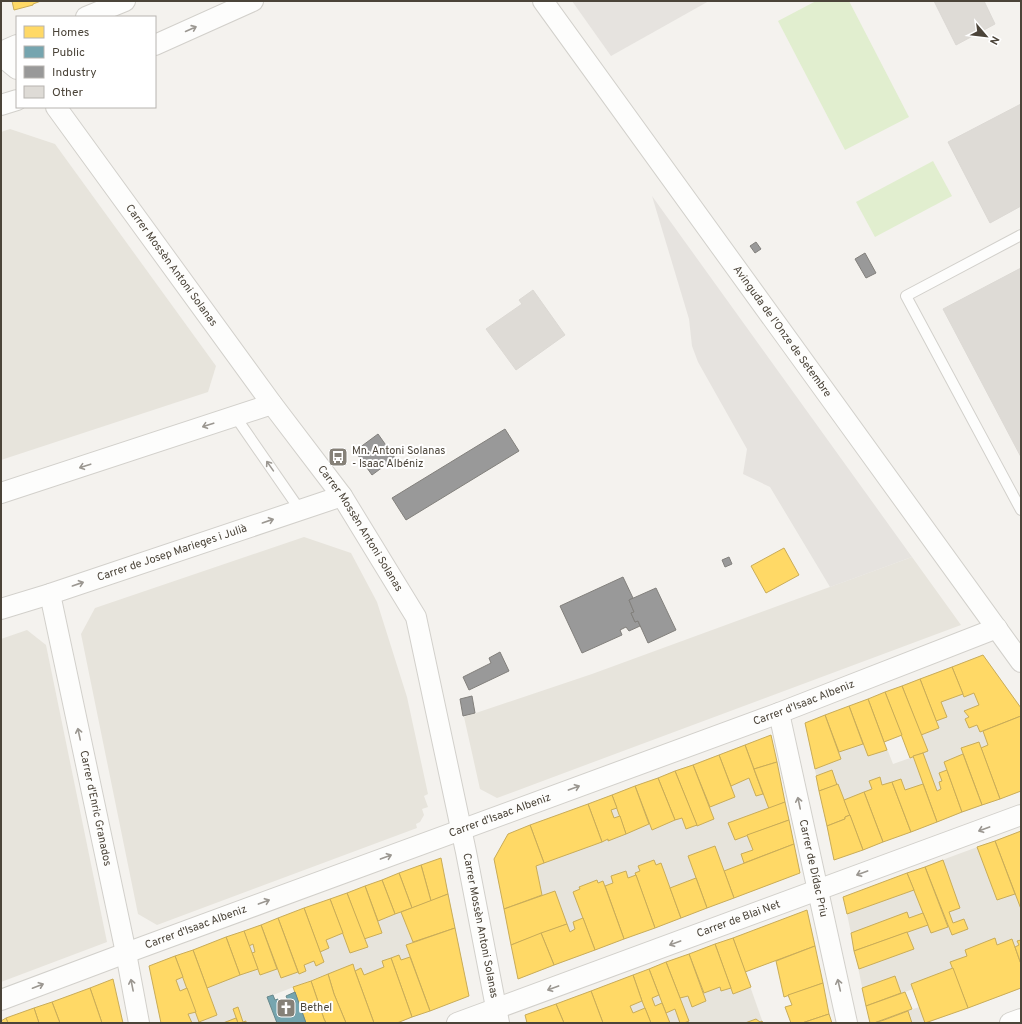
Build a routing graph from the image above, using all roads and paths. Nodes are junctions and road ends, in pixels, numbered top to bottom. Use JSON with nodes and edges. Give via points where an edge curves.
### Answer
{"nodes":[{"id":1,"x":124,"y":1,"type":"edge"},
{"id":2,"x":253,"y":1,"type":"edge"},
{"id":3,"x":543,"y":1,"type":"edge"},
{"id":4,"x":88,"y":16,"type":"edge"},
{"id":5,"x":156,"y":45,"type":"edge"},
{"id":6,"x":16,"y":46,"type":"edge"},
{"id":7,"x":1,"y":52,"type":"edge"},
{"id":8,"x":1,"y":56,"type":"edge"},
{"id":9,"x":16,"y":68,"type":"edge"},
{"id":10,"x":16,"y":100,"type":"edge"},
{"id":11,"x":1,"y":105,"type":"edge"},
{"id":12,"x":57,"y":108,"type":"edge"},
{"id":13,"x":1021,"y":235,"type":"edge"},
{"id":14,"x":272,"y":404,"type":"junction"},
{"id":15,"x":235,"y":416,"type":"junction"},
{"id":16,"x":1,"y":493,"type":"edge"},
{"id":17,"x":342,"y":496,"type":"junction"},
{"id":18,"x":300,"y":510,"type":"junction"},
{"id":19,"x":1021,"y":510,"type":"edge"},
{"id":20,"x":50,"y":594,"type":"junction"},
{"id":21,"x":1,"y":609,"type":"edge"},
{"id":22,"x":997,"y":628,"type":"junction"},
{"id":23,"x":1021,"y":662,"type":"edge"},
{"id":24,"x":779,"y":713,"type":"junction"},
{"id":25,"x":1021,"y":815,"type":"edge"},
{"id":26,"x":461,"y":830,"type":"junction"},
{"id":27,"x":818,"y":890,"type":"junction"},
{"id":28,"x":126,"y":953,"type":"junction"},
{"id":29,"x":1,"y":1000,"type":"edge"},
{"id":30,"x":498,"y":1016,"type":"edge"},
{"id":31,"x":1021,"y":1019,"type":"edge"},
{"id":32,"x":139,"y":1023,"type":"edge"},
{"id":33,"x":457,"y":1023,"type":"edge"},
{"id":34,"x":847,"y":1023,"type":"edge"},
{"id":35,"x":1010,"y":1023,"type":"edge"}],
"edges":[{"from":1,"to":4,"type":"street"},
{"from":5,"to":2,"type":"street","one_way":true},
{"from":3,"to":22,"type":"street","name":"Avinguda de l'Onze de Setembre"},
{"from":6,"to":7,"type":"street"},
{"from":8,"to":9,"type":"street"},
{"from":10,"to":11,"type":"street"},
{"from":12,"to":14,"type":"street","name":"Carrer Mossèn Antoni Solanas"},
{"from":13,"to":19,"type":"lane","via":[[906,296]]},
{"from":14,"to":15,"type":"street"},
{"from":14,"to":17,"type":"street","name":"Carrer Mossèn Antoni Solanas"},
{"from":15,"to":16,"type":"street","one_way":true},
{"from":18,"to":15,"type":"lane","one_way":true},
{"from":17,"to":18,"type":"street","name":"Carrer de Josep Marieges i Julià"},
{"from":17,"to":26,"type":"street","name":"Carrer Mossèn Antoni Solanas","via":[[416,617]]},
{"from":20,"to":18,"type":"street","name":"Carrer de Josep Marieges i Julià","one_way":true},
{"from":20,"to":21,"type":"street","name":"Carrer de Josep Marieges i Julià"},
{"from":28,"to":20,"type":"street","name":"Carrer d'Enric Granados","one_way":true},
{"from":22,"to":23,"type":"street","name":"Avinguda de l'Onze de Setembre"},
{"from":22,"to":24,"type":"street","name":"Carrer d'Isaac Albeniz"},
{"from":26,"to":24,"type":"street","name":"Carrer d'Isaac Albeniz","one_way":true},
{"from":27,"to":24,"type":"street","name":"Carrer de Dídac Priu","one_way":true},
{"from":25,"to":27,"type":"street","name":"Carrer de Blai Net","one_way":true},
{"from":28,"to":26,"type":"street","name":"Carrer d'Isaac Albeniz","one_way":true},
{"from":26,"to":30,"type":"street","name":"Carrer Mossèn Antoni Solanas"},
{"from":27,"to":30,"type":"street","name":"Carrer de Blai Net","one_way":true},
{"from":34,"to":27,"type":"street","name":"Carrer de Dídac Priu","one_way":true},
{"from":29,"to":28,"type":"street","name":"Carrer d'Isaac Albeniz","one_way":true},
{"from":32,"to":28,"type":"street","name":"Carrer d'Enric Granados","one_way":true},
{"from":30,"to":33,"type":"street","name":"Carrer de Blai Net"},
{"from":31,"to":35,"type":"street"}]}
